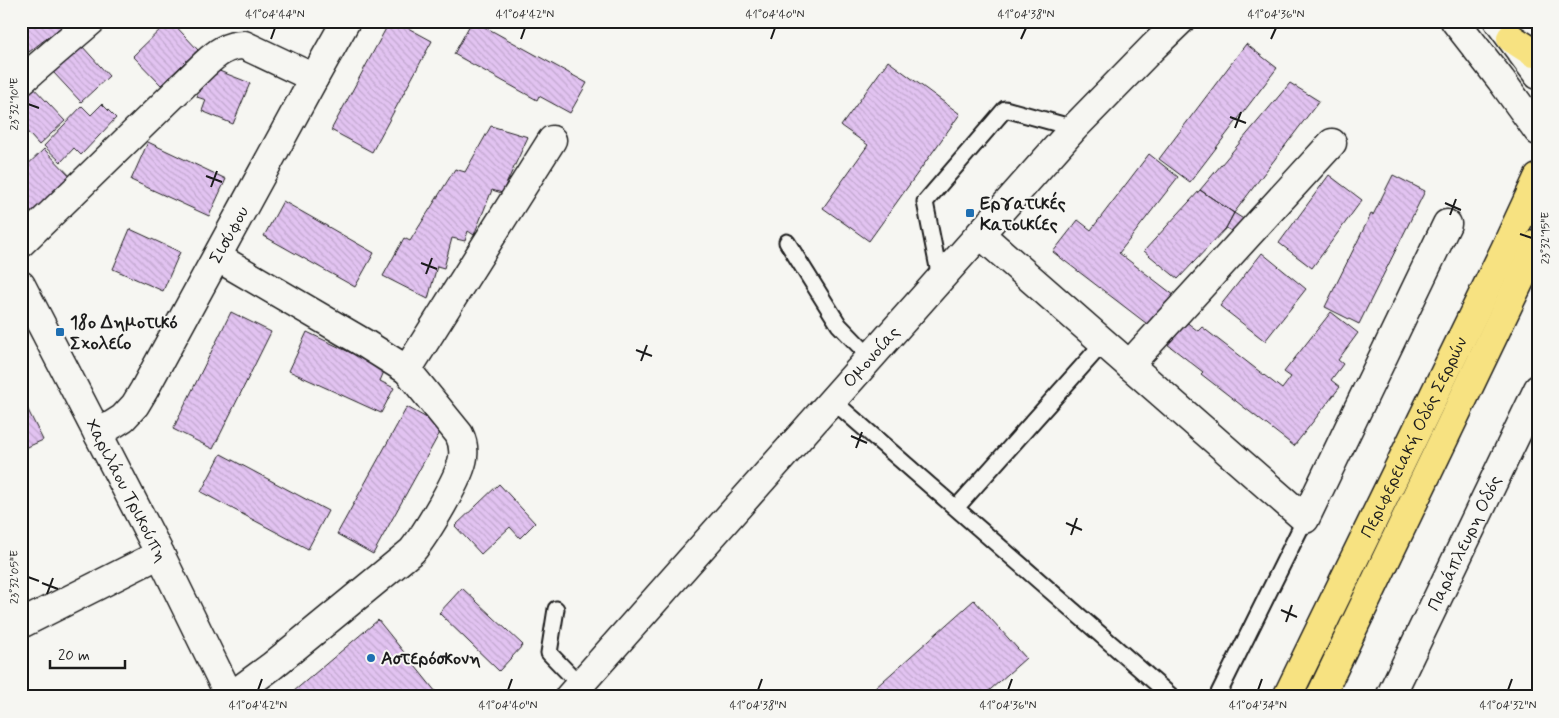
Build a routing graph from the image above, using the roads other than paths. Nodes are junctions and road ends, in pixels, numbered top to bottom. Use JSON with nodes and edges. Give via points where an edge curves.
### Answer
{"nodes":[{"id":1,"x":91,"y":21,"type":"edge"},
{"id":2,"x":346,"y":21,"type":"edge"},
{"id":3,"x":1180,"y":21,"type":"edge"},
{"id":4,"x":1455,"y":21,"type":"edge"},
{"id":5,"x":1504,"y":30,"type":"edge"},
{"id":6,"x":1538,"y":53,"type":"edge"},
{"id":7,"x":1538,"y":75,"type":"edge"},
{"id":8,"x":314,"y":78,"type":"junction"},
{"id":9,"x":21,"y":80,"type":"edge"},
{"id":10,"x":1074,"y":128,"type":"junction"},
{"id":11,"x":1538,"y":130,"type":"edge"},
{"id":12,"x":552,"y":140,"type":"dead end"},
{"id":13,"x":1332,"y":143,"type":"dead end"},
{"id":14,"x":1538,"y":178,"type":"edge"},
{"id":15,"x":1447,"y":224,"type":"dead end"},
{"id":16,"x":980,"y":234,"type":"junction"},
{"id":17,"x":787,"y":242,"type":"dead end"},
{"id":18,"x":21,"y":243,"type":"edge"},
{"id":19,"x":1538,"y":243,"type":"edge"},
{"id":20,"x":217,"y":257,"type":"junction"},
{"id":21,"x":940,"y":278,"type":"junction"},
{"id":22,"x":21,"y":285,"type":"edge"},
{"id":23,"x":1104,"y":343,"type":"junction"},
{"id":24,"x":870,"y":358,"type":"junction"},
{"id":25,"x":1129,"y":365,"type":"junction"},
{"id":26,"x":407,"y":370,"type":"junction"},
{"id":27,"x":1538,"y":389,"type":"edge"},
{"id":28,"x":832,"y":400,"type":"junction"},
{"id":29,"x":98,"y":434,"type":"junction"},
{"id":30,"x":956,"y":508,"type":"junction"},
{"id":31,"x":1305,"y":519,"type":"junction"},
{"id":32,"x":160,"y":554,"type":"junction"},
{"id":33,"x":556,"y":609,"type":"dead end"},
{"id":34,"x":21,"y":624,"type":"edge"},
{"id":35,"x":574,"y":691,"type":"edge"},
{"id":36,"x":230,"y":697,"type":"edge"},
{"id":37,"x":1172,"y":697,"type":"edge"},
{"id":38,"x":1217,"y":697,"type":"edge"},
{"id":39,"x":1287,"y":697,"type":"edge"},
{"id":40,"x":1320,"y":697,"type":"edge"},
{"id":41,"x":1390,"y":697,"type":"edge"}],
"edges":[{"from":1,"to":9,"type":"street"},
{"from":2,"to":8,"type":"street","name":"Σισύφου"},
{"from":3,"to":10,"type":"street","name":"Ομονοίας"},
{"from":4,"to":11,"type":"street"},
{"from":5,"to":6,"type":"main road"},
{"from":5,"to":7,"type":"street"},
{"from":8,"to":18,"type":"street","via":[[244,45],[225,48]]},
{"from":8,"to":20,"type":"street","name":"Σισύφου"},
{"from":10,"to":16,"type":"street","name":"Ομονοίας"},
{"from":10,"to":21,"type":"lane","via":[[1006,109],[925,202]]},
{"from":12,"to":26,"type":"street"},
{"from":13,"to":25,"type":"street"},
{"from":14,"to":39,"type":"main road","name":"Περιφερειακή Οδός Σερρών"},
{"from":15,"to":31,"type":"street"},
{"from":16,"to":21,"type":"street","name":"Ομονοίας"},
{"from":16,"to":23,"type":"street"},
{"from":17,"to":24,"type":"lane","via":[[839,325]]},
{"from":19,"to":40,"type":"main road","name":"Περιφερειακή Οδός Σερρών"},
{"from":20,"to":26,"type":"street"},
{"from":20,"to":29,"type":"street","name":"Σισύφου","via":[[135,405],[123,418]]},
{"from":21,"to":24,"type":"street","name":"Ομονοίας"},
{"from":22,"to":29,"type":"street","name":"Χαριλάου Τρικούπη"},
{"from":23,"to":25,"type":"street"},
{"from":23,"to":30,"type":"lane"},
{"from":24,"to":28,"type":"street","name":"Ομονοίας"},
{"from":25,"to":31,"type":"street"},
{"from":26,"to":36,"type":"street","via":[[463,443],[461,466],[449,490],[412,551]]},
{"from":27,"to":41,"type":"street","name":"Παράπλευρη Οδός"},
{"from":28,"to":30,"type":"lane"},
{"from":28,"to":35,"type":"street","name":"Ομονοίας"},
{"from":29,"to":32,"type":"street","name":"Χαριλάου Τρικούπη"},
{"from":30,"to":37,"type":"lane"},
{"from":31,"to":38,"type":"lane"},
{"from":32,"to":34,"type":"street"},
{"from":32,"to":36,"type":"street","name":"Χαριλάου Τρικούπη"},
{"from":33,"to":35,"type":"lane","via":[[549,653]]}]}
